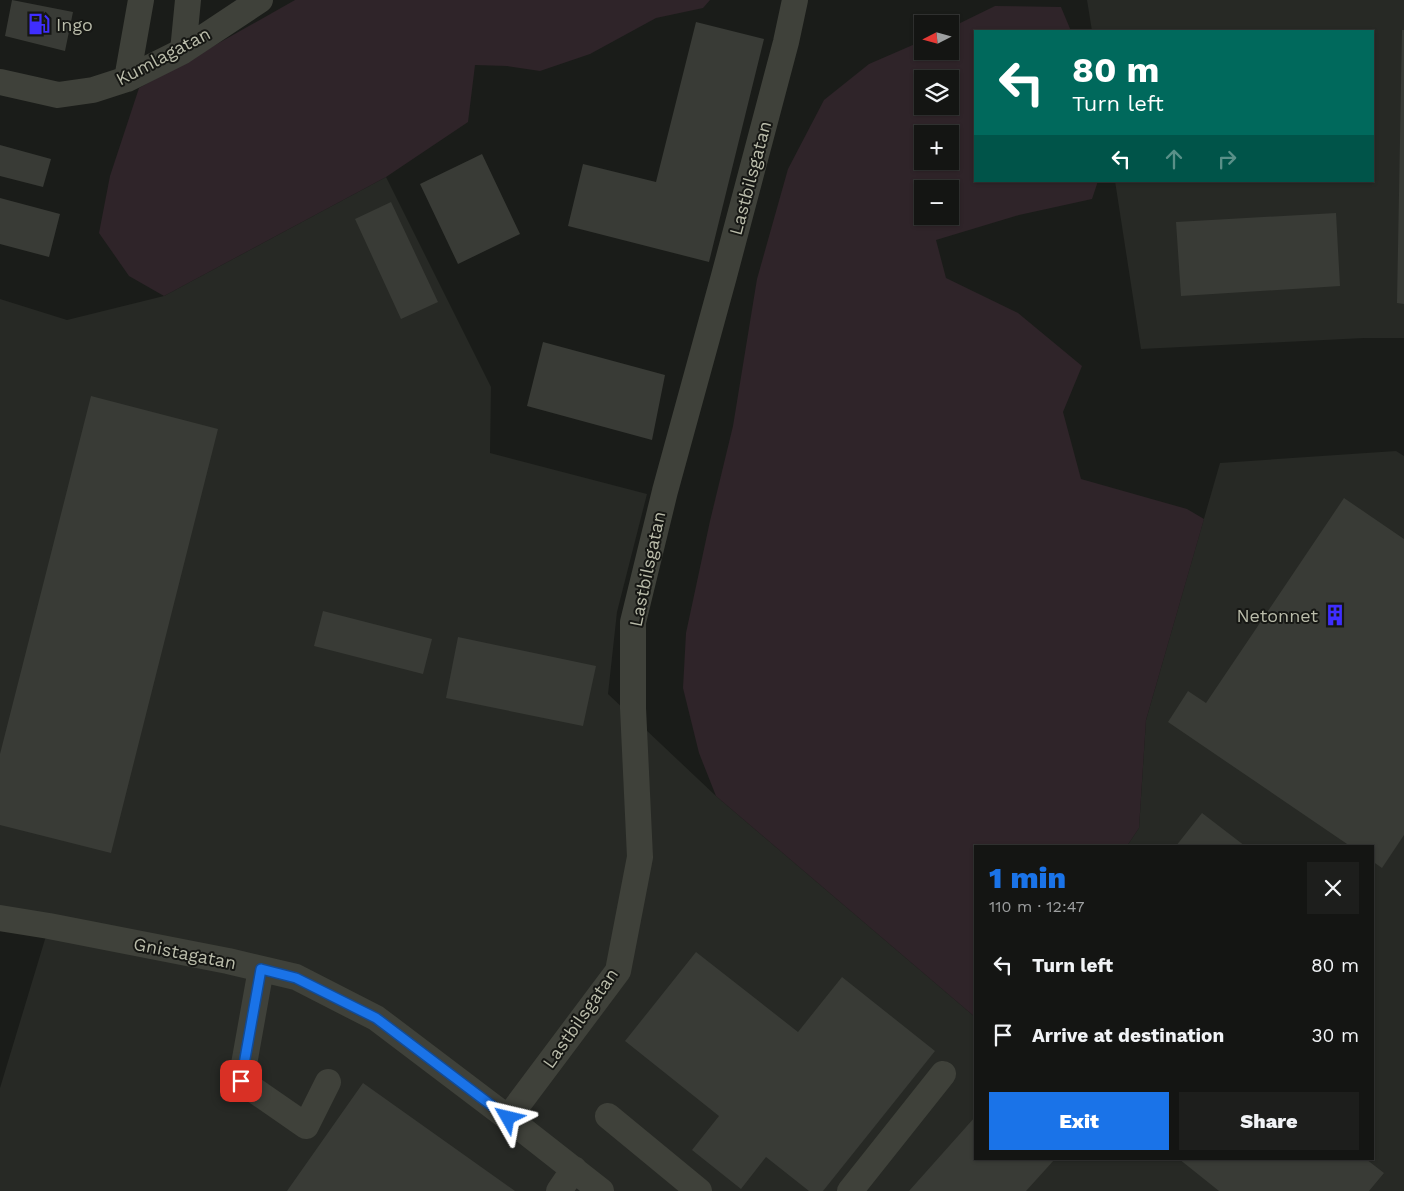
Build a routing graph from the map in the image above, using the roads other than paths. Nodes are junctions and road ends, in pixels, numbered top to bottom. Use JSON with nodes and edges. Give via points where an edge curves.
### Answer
{"nodes":[{"id":1,"x":141,"y":0,"type":"edge"},
{"id":2,"x":188,"y":0,"type":"edge"},
{"id":3,"x":260,"y":0,"type":"edge"},
{"id":4,"x":795,"y":0,"type":"edge"},
{"id":5,"x":183,"y":51,"type":"junction"},
{"id":6,"x":127,"y":78,"type":"junction"},
{"id":7,"x":0,"y":82,"type":"edge"},
{"id":8,"x":0,"y":918,"type":"edge"},
{"id":9,"x":261,"y":969,"type":"junction"},
{"id":10,"x":943,"y":1074,"type":"dead end"},
{"id":11,"x":328,"y":1082,"type":"dead end"},
{"id":12,"x":608,"y":1116,"type":"dead end"},
{"id":13,"x":508,"y":1118,"type":"junction"},
{"id":14,"x":574,"y":1169,"type":"junction"},
{"id":15,"x":559,"y":1191,"type":"edge"},
{"id":16,"x":602,"y":1191,"type":"edge"},
{"id":17,"x":699,"y":1191,"type":"edge"},
{"id":18,"x":850,"y":1191,"type":"edge"}],
"edges":[{"from":1,"to":6,"type":"street"},
{"from":2,"to":5,"type":"street"},
{"from":3,"to":5,"type":"street","name":"Kumlagatan"},
{"from":4,"to":13,"type":"street","name":"Lastbilsgatan","via":[[633,622],[633,708],[640,857],[618,971]]},
{"from":5,"to":6,"type":"street","name":"Kumlagatan"},
{"from":6,"to":7,"type":"street","name":"Kumlagatan","via":[[93,90],[58,95]]},
{"from":8,"to":9,"type":"street","name":"Gnistagatan"},
{"from":9,"to":11,"type":"street","via":[[241,1081],[306,1126]]},
{"from":9,"to":13,"type":"street","name":"Gnistagatan","via":[[296,978],[376,1018]]},
{"from":10,"to":18,"type":"street"},
{"from":12,"to":17,"type":"street"},
{"from":13,"to":14,"type":"street","name":"Gnistagatan"},
{"from":14,"to":15,"type":"street"},
{"from":14,"to":16,"type":"street","name":"Gnistagatan"}]}
